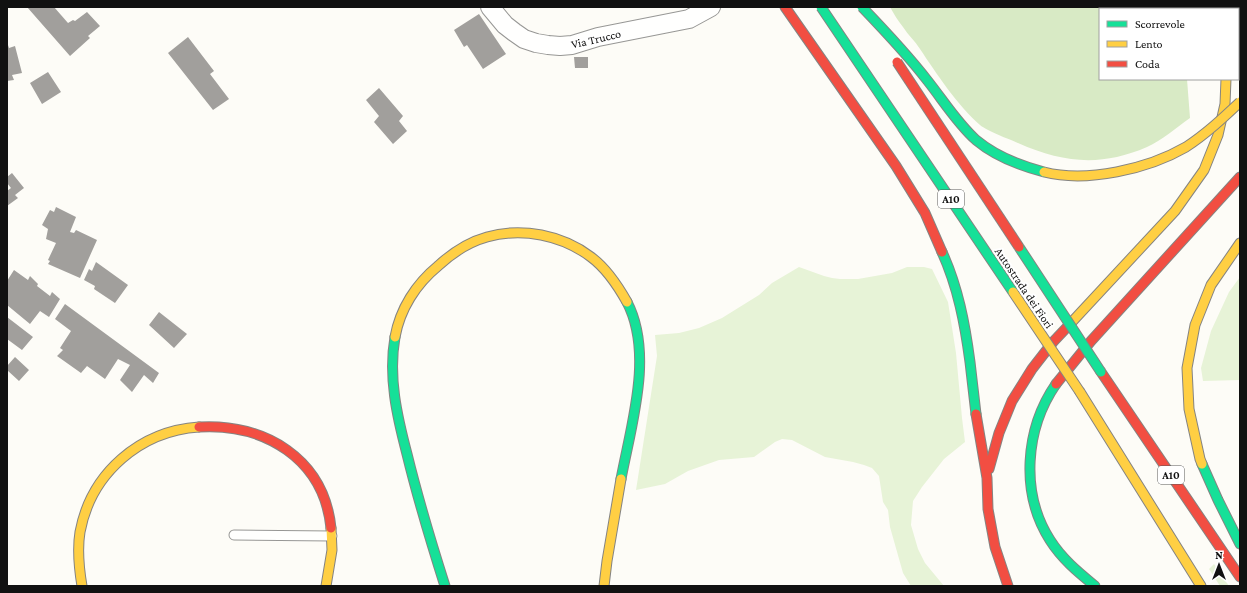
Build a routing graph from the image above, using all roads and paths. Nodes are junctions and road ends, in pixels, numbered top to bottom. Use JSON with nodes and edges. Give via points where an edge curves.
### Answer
{"nodes":[{"id":1,"x":490,"y":7,"type":"edge"},
{"id":2,"x":711,"y":7,"type":"edge"},
{"id":3,"x":785,"y":7,"type":"edge"},
{"id":4,"x":821,"y":7,"type":"edge"},
{"id":5,"x":861,"y":7,"type":"edge"},
{"id":6,"x":1226,"y":80,"type":"edge"},
{"id":7,"x":1240,"y":102,"type":"edge"},
{"id":8,"x":1240,"y":177,"type":"edge"},
{"id":9,"x":1240,"y":243,"type":"edge"},
{"id":10,"x":987,"y":478,"type":"junction"},
{"id":11,"x":234,"y":535,"type":"dead end"},
{"id":12,"x":332,"y":536,"type":"junction"},
{"id":13,"x":1240,"y":544,"type":"edge"},
{"id":14,"x":1240,"y":577,"type":"edge"},
{"id":15,"x":82,"y":586,"type":"edge"},
{"id":16,"x":326,"y":586,"type":"edge"},
{"id":17,"x":445,"y":586,"type":"edge"},
{"id":18,"x":604,"y":586,"type":"edge"},
{"id":19,"x":1008,"y":586,"type":"edge"},
{"id":20,"x":1095,"y":586,"type":"edge"},
{"id":21,"x":1201,"y":586,"type":"edge"}],
"edges":[{"from":1,"to":2,"type":"street","name":"Via Trucco","via":[[505,25],[524,38],[560,46],[689,19]]},
{"from":3,"to":10,"type":"highway","via":[[896,166],[925,213],[948,265],[962,312]]},
{"from":4,"to":21,"type":"highway","name":"Autostrada dei Fiori","number":"A10","bridge":true,"via":[[1080,392]]},
{"from":5,"to":7,"type":"highway","bridge":true,"via":[[900,47],[976,140],[1025,167],[1056,175],[1092,176],[1127,170],[1157,160],[1185,147],[1208,131]]},
{"from":5,"to":14,"type":"highway","name":"Autostrada dei Fiori","number":"A10","bridge":true,"via":[[1101,372]]},
{"from":6,"to":10,"type":"highway","via":[[1225,104],[1218,135],[1204,170],[1175,211],[1053,342],[1032,369],[1012,401],[999,433]]},
{"from":8,"to":20,"type":"highway","via":[[1068,367],[1051,391],[1040,413],[1029,462],[1037,513],[1050,540],[1063,558]]},
{"from":9,"to":13,"type":"highway","via":[[1212,285],[1195,325],[1187,368],[1189,409],[1200,459]]},
{"from":10,"to":19,"type":"highway","via":[[988,509],[995,548]]},
{"from":11,"to":12,"type":"lane"},
{"from":12,"to":15,"type":"highway","via":[[329,515],[312,476],[287,450],[269,438],[230,428],[209,425],[180,429],[140,444],[119,459],[95,492],[79,532],[79,572]]},
{"from":12,"to":16,"type":"highway"},
{"from":17,"to":18,"type":"highway","via":[[416,490],[391,383],[395,334],[402,312],[414,290],[430,271],[473,242],[511,232],[553,237],[591,257],[607,272],[623,295],[633,318],[639,360],[637,393]]}]}
